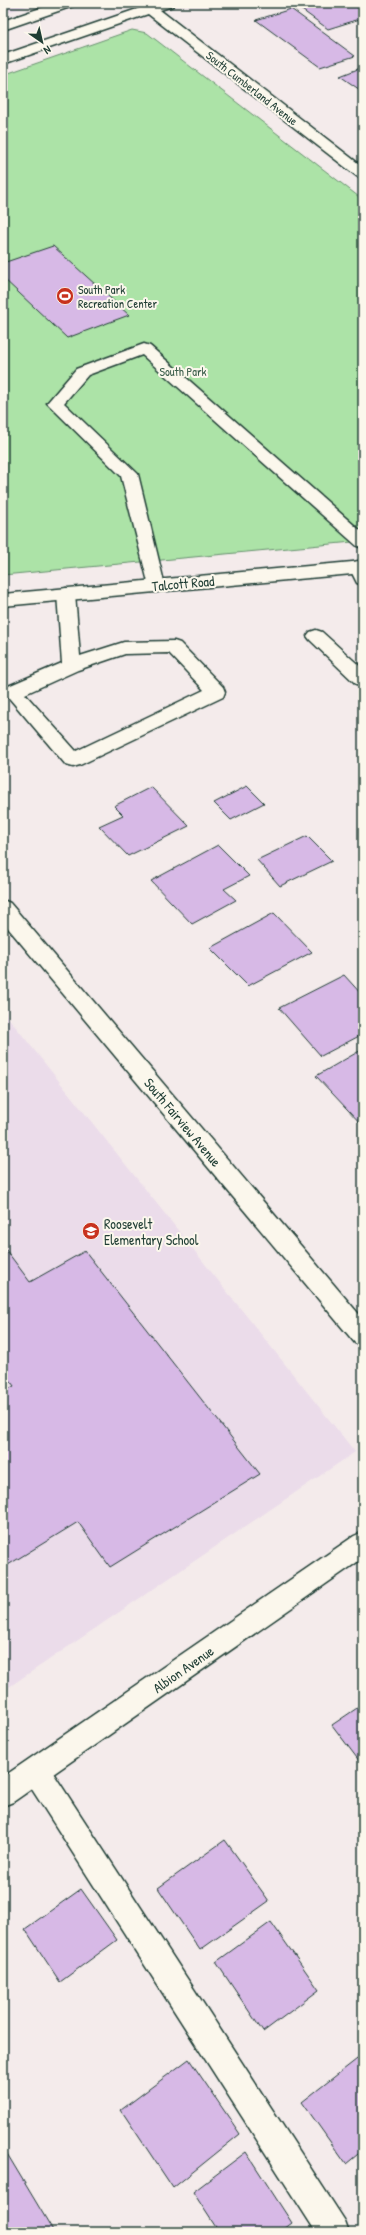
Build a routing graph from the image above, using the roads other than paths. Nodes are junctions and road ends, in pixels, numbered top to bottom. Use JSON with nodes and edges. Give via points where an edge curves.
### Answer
{"nodes":[{"id":1,"x":68,"y":3,"type":"edge"},
{"id":2,"x":168,"y":3,"type":"edge"},
{"id":3,"x":146,"y":6,"type":"edge"},
{"id":4,"x":3,"y":26,"type":"edge"},
{"id":5,"x":3,"y":60,"type":"edge"},
{"id":6,"x":363,"y":174,"type":"edge"},
{"id":7,"x":363,"y":542,"type":"edge"},
{"id":8,"x":361,"y":571,"type":"edge"},
{"id":9,"x":156,"y":586,"type":"junction"},
{"id":10,"x":66,"y":594,"type":"junction"},
{"id":11,"x":3,"y":600,"type":"edge"},
{"id":12,"x":316,"y":636,"type":"dead end"},
{"id":13,"x":71,"y":666,"type":"junction"},
{"id":14,"x":363,"y":680,"type":"edge"},
{"id":15,"x":3,"y":908,"type":"edge"},
{"id":16,"x":363,"y":1336,"type":"edge"},
{"id":17,"x":363,"y":1544,"type":"edge"},
{"id":18,"x":36,"y":1771,"type":"junction"},
{"id":19,"x":3,"y":1793,"type":"edge"},
{"id":20,"x":334,"y":2232,"type":"edge"}],
"edges":[{"from":1,"to":4,"type":"street"},
{"from":2,"to":3,"type":"street"},
{"from":3,"to":5,"type":"street"},
{"from":3,"to":6,"type":"street","name":"South Cumberland Avenue"},
{"from":7,"to":9,"type":"street","via":[[144,349],[82,372],[55,403],[129,474]]},
{"from":8,"to":9,"type":"street","name":"Talcott Road"},
{"from":9,"to":10,"type":"street","name":"Talcott Road"},
{"from":10,"to":11,"type":"street","name":"Talcott Road"},
{"from":10,"to":13,"type":"street"},
{"from":12,"to":14,"type":"street"},
{"from":13,"to":13,"type":"street","via":[[13,692],[73,760],[216,692],[174,647],[124,648]]},
{"from":15,"to":16,"type":"street","name":"South Fairview Avenue"},
{"from":17,"to":18,"type":"street","name":"Albion Avenue"},
{"from":18,"to":19,"type":"street","name":"Albion Avenue"},
{"from":18,"to":20,"type":"street"}]}
